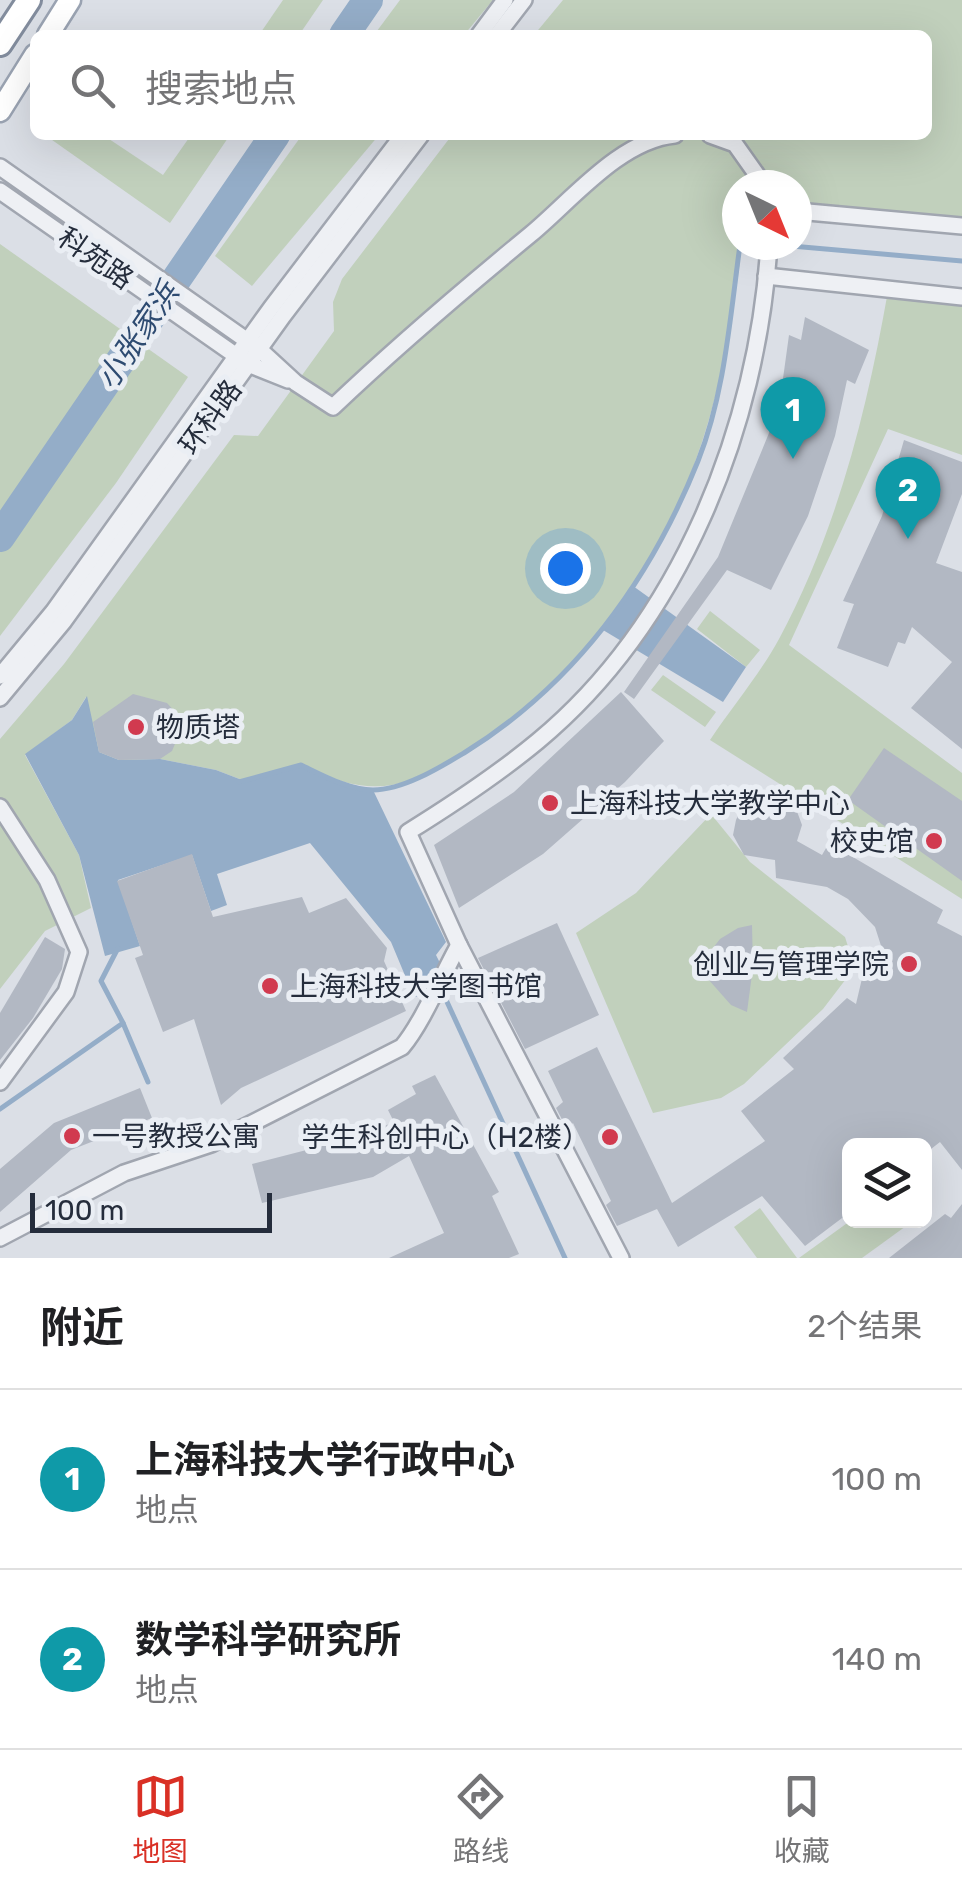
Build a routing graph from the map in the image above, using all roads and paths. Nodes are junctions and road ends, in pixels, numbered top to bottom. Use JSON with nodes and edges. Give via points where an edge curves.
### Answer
{"nodes":[{"id":1,"x":29,"y":0,"type":"edge"},
{"id":2,"x":70,"y":0,"type":"edge"},
{"id":3,"x":505,"y":0,"type":"edge"},
{"id":4,"x":524,"y":0,"type":"edge"},
{"id":5,"x":51,"y":30,"type":"edge"},
{"id":6,"x":483,"y":30,"type":"edge"},
{"id":7,"x":501,"y":30,"type":"edge"},
{"id":8,"x":0,"y":44,"type":"edge"},
{"id":9,"x":30,"y":63,"type":"edge"},
{"id":10,"x":0,"y":111,"type":"edge"},
{"id":11,"x":399,"y":140,"type":"edge"},
{"id":12,"x":417,"y":140,"type":"edge"},
{"id":13,"x":658,"y":140,"type":"edge"},
{"id":14,"x":724,"y":140,"type":"edge"},
{"id":15,"x":0,"y":167,"type":"edge"},
{"id":16,"x":753,"y":170,"type":"edge"},
{"id":17,"x":0,"y":191,"type":"edge"},
{"id":18,"x":812,"y":211,"type":"edge"},
{"id":19,"x":962,"y":226,"type":"edge"},
{"id":20,"x":767,"y":260,"type":"edge"},
{"id":21,"x":766,"y":276,"type":"junction"},
{"id":22,"x":962,"y":297,"type":"edge"},
{"id":23,"x":253,"y":344,"type":"junction"},
{"id":24,"x":242,"y":360,"type":"junction"},
{"id":25,"x":296,"y":383,"type":"junction"},
{"id":26,"x":0,"y":676,"type":"edge"},
{"id":27,"x":0,"y":698,"type":"edge"},
{"id":28,"x":0,"y":807,"type":"edge"},
{"id":29,"x":459,"y":945,"type":"junction"},
{"id":30,"x":5,"y":1077,"type":"edge"},
{"id":31,"x":0,"y":1238,"type":"edge"},
{"id":32,"x":621,"y":1258,"type":"edge"}],
"edges":[{"from":1,"to":8,"type":"highway"},
{"from":2,"to":5,"type":"main road"},
{"from":3,"to":6,"type":"street"},
{"from":4,"to":7,"type":"street"},
{"from":9,"to":10,"type":"main road"},
{"from":11,"to":23,"type":"street","name":"环科路"},
{"from":12,"to":23,"type":"street","name":"环科路"},
{"from":13,"to":25,"type":"street","name":"科苑路","via":[[597,177],[333,406]]},
{"from":14,"to":16,"type":"street","via":[[735,144]]},
{"from":15,"to":23,"type":"street","name":"科苑路"},
{"from":17,"to":24,"type":"street","name":"科苑路"},
{"from":18,"to":19,"type":"street"},
{"from":20,"to":21,"type":"street"},
{"from":21,"to":22,"type":"street"},
{"from":21,"to":29,"type":"street","via":[[760,334],[735,433],[678,567],[625,647],[541,739],[408,832]]},
{"from":23,"to":24,"type":"street","name":"环科路"},
{"from":23,"to":25,"type":"street","name":"科苑路"},
{"from":24,"to":25,"type":"street","name":"科苑路"},
{"from":24,"to":26,"type":"street","name":"环科路"},
{"from":24,"to":27,"type":"street","name":"环科路","via":[[64,621]]},
{"from":28,"to":30,"type":"street","via":[[47,880],[78,952],[66,992]]},
{"from":29,"to":31,"type":"street","via":[[402,1047],[211,1144],[124,1173]]},
{"from":29,"to":32,"type":"street"}]}
